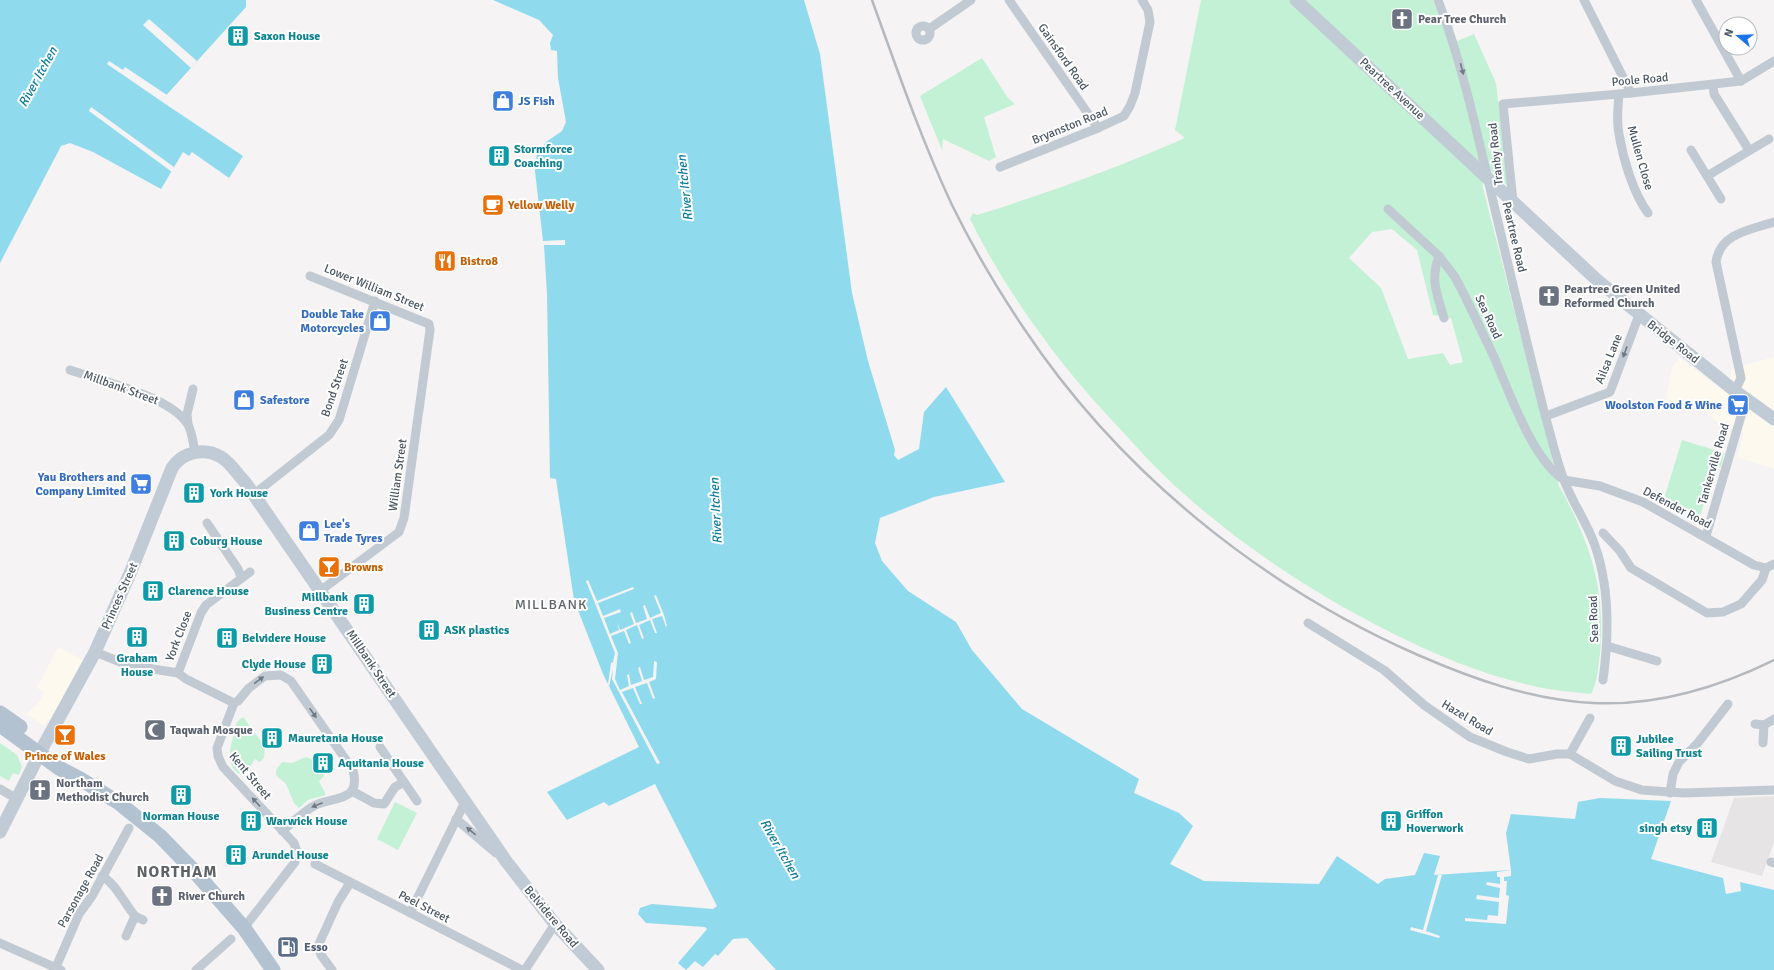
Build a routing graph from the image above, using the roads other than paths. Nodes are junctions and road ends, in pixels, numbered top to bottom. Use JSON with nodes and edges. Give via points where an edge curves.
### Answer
{"nodes":[{"id":1,"x":971,"y":0,"type":"edge"},
{"id":2,"x":1009,"y":0,"type":"edge"},
{"id":3,"x":1142,"y":0,"type":"edge"},
{"id":4,"x":1296,"y":0,"type":"edge"},
{"id":5,"x":1438,"y":0,"type":"edge"},
{"id":6,"x":1584,"y":0,"type":"edge"},
{"id":7,"x":1696,"y":0,"type":"edge"},
{"id":8,"x":929,"y":29,"type":"dead end"},
{"id":9,"x":1774,"y":61,"type":"edge"},
{"id":10,"x":1741,"y":81,"type":"junction"},
{"id":11,"x":1713,"y":85,"type":"junction"},
{"id":12,"x":1631,"y":93,"type":"junction"},
{"id":13,"x":1619,"y":94,"type":"junction"},
{"id":14,"x":1503,"y":104,"type":"joint"},
{"id":15,"x":1098,"y":128,"type":"junction"},
{"id":16,"x":1769,"y":139,"type":"dead end"},
{"id":17,"x":1691,"y":150,"type":"dead end"},
{"id":18,"x":1749,"y":150,"type":"junction"},
{"id":19,"x":1000,"y":167,"type":"dead end"},
{"id":20,"x":1707,"y":176,"type":"junction"},
{"id":21,"x":1488,"y":179,"type":"junction"},
{"id":22,"x":1721,"y":199,"type":"dead end"},
{"id":23,"x":1513,"y":202,"type":"junction"},
{"id":24,"x":1388,"y":209,"type":"dead end"},
{"id":25,"x":1648,"y":213,"type":"dead end"},
{"id":26,"x":1774,"y":222,"type":"edge"},
{"id":27,"x":1439,"y":256,"type":"junction"},
{"id":28,"x":310,"y":276,"type":"dead end"},
{"id":29,"x":375,"y":301,"type":"junction"},
{"id":30,"x":1639,"y":315,"type":"junction"},
{"id":31,"x":1444,"y":318,"type":"dead end"},
{"id":32,"x":429,"y":324,"type":"joint"},
{"id":33,"x":70,"y":370,"type":"dead end"},
{"id":34,"x":193,"y":389,"type":"dead end"},
{"id":35,"x":1735,"y":391,"type":"junction"},
{"id":36,"x":1746,"y":399,"type":"junction"},
{"id":37,"x":1546,"y":416,"type":"junction"},
{"id":38,"x":1774,"y":419,"type":"edge"},
{"id":39,"x":188,"y":424,"type":"junction"},
{"id":40,"x":1556,"y":450,"type":"junction"},
{"id":41,"x":195,"y":452,"type":"junction"},
{"id":42,"x":1541,"y":455,"type":"junction"},
{"id":43,"x":1564,"y":480,"type":"junction"},
{"id":44,"x":253,"y":495,"type":"junction"},
{"id":45,"x":207,"y":523,"type":"dead end"},
{"id":46,"x":1603,"y":533,"type":"dead end"},
{"id":47,"x":1706,"y":536,"type":"junction"},
{"id":48,"x":1770,"y":566,"type":"edge"},
{"id":49,"x":250,"y":572,"type":"dead end"},
{"id":50,"x":241,"y":577,"type":"junction"},
{"id":51,"x":320,"y":591,"type":"junction"},
{"id":52,"x":1308,"y":623,"type":"dead end"},
{"id":53,"x":1607,"y":646,"type":"junction"},
{"id":54,"x":95,"y":652,"type":"junction"},
{"id":55,"x":1657,"y":661,"type":"dead end"},
{"id":56,"x":178,"y":673,"type":"junction"},
{"id":57,"x":1603,"y":680,"type":"dead end"},
{"id":58,"x":234,"y":703,"type":"junction"},
{"id":59,"x":1728,"y":704,"type":"dead end"},
{"id":60,"x":0,"y":713,"type":"edge"},
{"id":61,"x":1590,"y":718,"type":"dead end"},
{"id":62,"x":1774,"y":718,"type":"edge"},
{"id":63,"x":0,"y":725,"type":"edge"},
{"id":64,"x":1763,"y":743,"type":"dead end"},
{"id":65,"x":380,"y":747,"type":"dead end"},
{"id":66,"x":42,"y":750,"type":"junction"},
{"id":67,"x":1570,"y":754,"type":"junction"},
{"id":68,"x":404,"y":782,"type":"junction"},
{"id":69,"x":0,"y":789,"type":"edge"},
{"id":70,"x":1774,"y":790,"type":"edge"},
{"id":71,"x":352,"y":791,"type":"junction"},
{"id":72,"x":1670,"y":793,"type":"junction"},
{"id":73,"x":17,"y":799,"type":"junction"},
{"id":74,"x":417,"y":801,"type":"dead end"},
{"id":75,"x":465,"y":802,"type":"junction"},
{"id":76,"x":456,"y":820,"type":"junction"},
{"id":77,"x":129,"y":828,"type":"dead end"},
{"id":78,"x":282,"y":831,"type":"junction"},
{"id":79,"x":0,"y":832,"type":"edge"},
{"id":80,"x":506,"y":861,"type":"junction"},
{"id":81,"x":315,"y":864,"type":"dead end"},
{"id":82,"x":102,"y":876,"type":"junction"},
{"id":83,"x":350,"y":883,"type":"junction"},
{"id":84,"x":410,"y":913,"type":"junction"},
{"id":85,"x":555,"y":924,"type":"junction"},
{"id":86,"x":244,"y":928,"type":"junction"},
{"id":87,"x":126,"y":936,"type":"dead end"},
{"id":88,"x":231,"y":938,"type":"dead end"},
{"id":89,"x":0,"y":943,"type":"edge"},
{"id":90,"x":59,"y":968,"type":"edge"},
{"id":91,"x":197,"y":970,"type":"edge"},
{"id":92,"x":273,"y":970,"type":"edge"},
{"id":93,"x":332,"y":970,"type":"edge"},
{"id":94,"x":524,"y":970,"type":"edge"},
{"id":95,"x":598,"y":970,"type":"edge"}],
"edges":[{"from":1,"to":8,"type":"street"},
{"from":2,"to":15,"type":"street","name":"Gainsford Road"},
{"from":3,"to":15,"type":"street","name":"Bryanston Road","via":[[1148,10],[1150,22],[1130,106],[1119,119]]},
{"from":4,"to":21,"type":"street","name":"Peartree Avenue"},
{"from":5,"to":21,"type":"street","name":"Peartree Road","one_way":true,"via":[[1474,114]]},
{"from":6,"to":12,"type":"street"},
{"from":7,"to":10,"type":"street"},
{"from":9,"to":10,"type":"street","name":"Poole Road"},
{"from":10,"to":11,"type":"street","name":"Poole Road"},
{"from":11,"to":12,"type":"street","name":"Poole Road"},
{"from":11,"to":18,"type":"street","via":[[1714,94]]},
{"from":12,"to":13,"type":"street","name":"Poole Road"},
{"from":13,"to":14,"type":"street","name":"Poole Road"},
{"from":13,"to":25,"type":"street","name":"Mullen Close","via":[[1618,134],[1639,207]]},
{"from":14,"to":23,"type":"street","name":"Tranby Road"},
{"from":15,"to":19,"type":"street","name":"Bryanston Road"},
{"from":16,"to":18,"type":"street"},
{"from":17,"to":20,"type":"street"},
{"from":18,"to":20,"type":"street"},
{"from":20,"to":22,"type":"street"},
{"from":21,"to":23,"type":"street","name":"Bridge Road"},
{"from":21,"to":37,"type":"street","name":"Peartree Road"},
{"from":23,"to":30,"type":"street","name":"Bridge Road"},
{"from":24,"to":27,"type":"street","name":"Sea Road"},
{"from":26,"to":35,"type":"street","via":[[1733,236],[1718,251],[1716,262],[1741,378]]},
{"from":27,"to":31,"type":"street","via":[[1434,270],[1434,283]]},
{"from":27,"to":42,"type":"street","name":"Sea Road","via":[[1455,277],[1466,298],[1524,425]]},
{"from":28,"to":29,"type":"street","name":"Lower William Street"},
{"from":29,"to":32,"type":"street","name":"Lower William Street"},
{"from":29,"to":44,"type":"street","name":"Bond Street","via":[[339,420],[329,435]]},
{"from":30,"to":35,"type":"street","name":"Bridge Road"},
{"from":30,"to":37,"type":"street","name":"Ailsa Lane","one_way":true,"via":[[1610,392]]},
{"from":32,"to":51,"type":"street","name":"William Street","via":[[423,385],[402,526],[399,532]]},
{"from":33,"to":39,"type":"street","name":"Millbank Street","via":[[162,402]]},
{"from":34,"to":39,"type":"street","via":[[187,414]]},
{"from":35,"to":36,"type":"street","name":"Bridge Road"},
{"from":36,"to":38,"type":"street","name":"Bridge Road"},
{"from":36,"to":47,"type":"street","name":"Tankerville Road"},
{"from":37,"to":40,"type":"street","name":"Peartree Road"},
{"from":39,"to":41,"type":"street"},
{"from":40,"to":42,"type":"street"},
{"from":40,"to":43,"type":"street","name":"Peartree Road"},
{"from":41,"to":44,"type":"street","name":"Millbank Street","via":[[221,457],[228,462]]},
{"from":41,"to":54,"type":"street","name":"Princes Street","via":[[176,462],[172,468],[132,571]]},
{"from":42,"to":43,"type":"street","name":"Sea Road","via":[[1552,470]]},
{"from":43,"to":47,"type":"street","name":"Defender Road","via":[[1595,485],[1643,502]]},
{"from":43,"to":53,"type":"street","name":"Sea Road","via":[[1594,544],[1603,578],[1607,607]]},
{"from":44,"to":51,"type":"street","name":"Millbank Street"},
{"from":45,"to":50,"type":"street"},
{"from":46,"to":48,"type":"street","via":[[1611,547],[1631,568],[1707,613],[1723,612],[1740,604],[1762,580]]},
{"from":47,"to":48,"type":"street","name":"Defender Road","via":[[1754,565]]},
{"from":49,"to":50,"type":"street","name":"York Close"},
{"from":50,"to":56,"type":"street","name":"York Close","via":[[203,609]]},
{"from":51,"to":75,"type":"street","name":"Millbank Street"},
{"from":52,"to":67,"type":"street","name":"Hazel Road","via":[[1384,670],[1424,705],[1481,742],[1529,759]]},
{"from":53,"to":55,"type":"street"},
{"from":53,"to":57,"type":"street","name":"Sea Road"},
{"from":54,"to":56,"type":"street","via":[[118,663]]},
{"from":54,"to":66,"type":"street","name":"Princes Street"},
{"from":56,"to":58,"type":"street"},
{"from":58,"to":71,"type":"street","name":"Kent Street","one_way":true,"via":[[265,676],[281,675],[291,681],[354,770]]},
{"from":78,"to":58,"type":"street","name":"Kent Street","one_way":true,"via":[[223,767],[218,756],[217,748]]},
{"from":59,"to":72,"type":"street","via":[[1702,739],[1679,762],[1673,774]]},
{"from":60,"to":66,"type":"main road"},
{"from":61,"to":67,"type":"street"},
{"from":62,"to":64,"type":"street","via":[[1759,724]]},
{"from":63,"to":66,"type":"main road"},
{"from":65,"to":68,"type":"street"},
{"from":66,"to":73,"type":"street","name":"Princes Street"},
{"from":66,"to":86,"type":"main road","via":[[59,768],[119,803],[160,836]]},
{"from":67,"to":72,"type":"street","via":[[1622,785]]},
{"from":68,"to":71,"type":"street","via":[[395,787],[384,804],[374,803]]},
{"from":68,"to":74,"type":"street"},
{"from":69,"to":73,"type":"street"},
{"from":70,"to":72,"type":"street"},
{"from":71,"to":78,"type":"street","one_way":true,"via":[[340,799],[312,806]]},
{"from":73,"to":79,"type":"street","name":"Princes Street"},
{"from":75,"to":76,"type":"street"},
{"from":75,"to":80,"type":"street","name":"Belvidere Road"},
{"from":80,"to":76,"type":"street","name":"Belvidere Road","one_way":true},
{"from":76,"to":84,"type":"street"},
{"from":77,"to":82,"type":"street","name":"Parsonage Road"},
{"from":78,"to":86,"type":"street","name":"Kent Street","via":[[296,847],[298,852],[295,862]]},
{"from":80,"to":85,"type":"street","name":"Belvidere Road"},
{"from":81,"to":83,"type":"street","name":"Peel Street"},
{"from":82,"to":87,"type":"street","via":[[112,883],[124,903],[139,918]]},
{"from":82,"to":90,"type":"street","name":"Parsonage Road","via":[[69,933]]},
{"from":83,"to":84,"type":"street","name":"Peel Street"},
{"from":83,"to":93,"type":"street","via":[[338,902],[318,946]]},
{"from":84,"to":94,"type":"street","name":"Peel Street"},
{"from":85,"to":94,"type":"street"},
{"from":85,"to":95,"type":"street","name":"Belvidere Road"},
{"from":86,"to":92,"type":"main road"},
{"from":88,"to":91,"type":"street"},
{"from":89,"to":90,"type":"street"}]}
